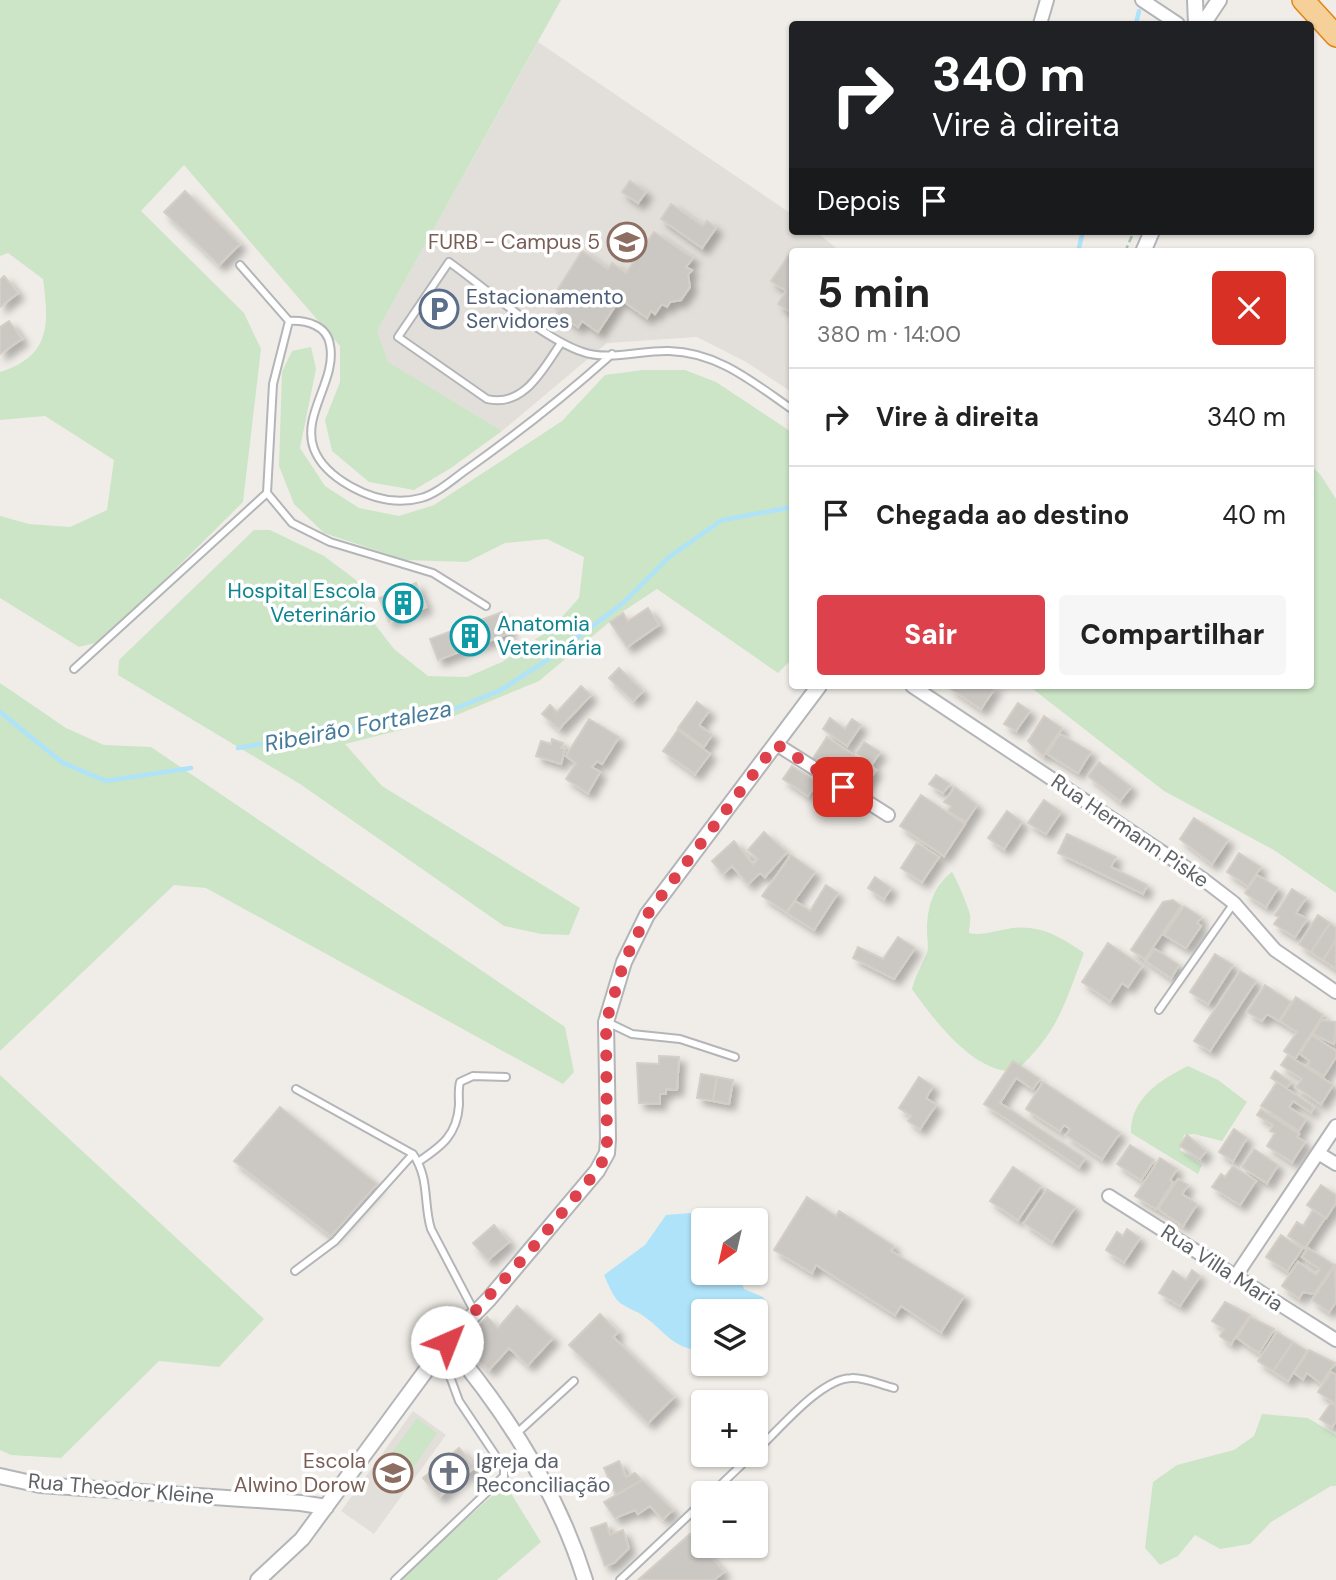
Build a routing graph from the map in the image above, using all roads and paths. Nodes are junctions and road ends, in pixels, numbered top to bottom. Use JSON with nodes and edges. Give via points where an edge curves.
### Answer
{"nodes":[{"id":1,"x":1047,"y":0,"type":"edge"},
{"id":2,"x":1142,"y":0,"type":"edge"},
{"id":3,"x":1195,"y":0,"type":"edge"},
{"id":4,"x":1219,"y":0,"type":"edge"},
{"id":5,"x":1303,"y":0,"type":"edge"},
{"id":6,"x":1041,"y":21,"type":"edge"},
{"id":7,"x":1174,"y":21,"type":"edge"},
{"id":8,"x":1196,"y":21,"type":"edge"},
{"id":9,"x":1205,"y":21,"type":"edge"},
{"id":10,"x":1336,"y":36,"type":"edge"},
{"id":11,"x":240,"y":265,"type":"dead end"},
{"id":12,"x":289,"y":321,"type":"junction"},
{"id":13,"x":561,"y":343,"type":"junction"},
{"id":14,"x":612,"y":354,"type":"junction"},
{"id":15,"x":789,"y":407,"type":"edge"},
{"id":16,"x":267,"y":493,"type":"junction"},
{"id":17,"x":486,"y":606,"type":"dead end"},
{"id":18,"x":74,"y":669,"type":"dead end"},
{"id":19,"x":817,"y":689,"type":"edge"},
{"id":20,"x":917,"y":689,"type":"edge"},
{"id":21,"x":776,"y":744,"type":"junction"},
{"id":22,"x":888,"y":815,"type":"dead end"},
{"id":23,"x":1234,"y":903,"type":"junction"},
{"id":24,"x":1336,"y":992,"type":"edge"},
{"id":25,"x":1159,"y":1010,"type":"dead end"},
{"id":26,"x":606,"y":1022,"type":"junction"},
{"id":27,"x":735,"y":1057,"type":"dead end"},
{"id":28,"x":506,"y":1077,"type":"dead end"},
{"id":29,"x":296,"y":1089,"type":"dead end"},
{"id":30,"x":1336,"y":1126,"type":"edge"},
{"id":31,"x":1318,"y":1153,"type":"junction"},
{"id":32,"x":414,"y":1154,"type":"junction"},
{"id":33,"x":418,"y":1161,"type":"junction"},
{"id":34,"x":1336,"y":1164,"type":"edge"},
{"id":35,"x":1109,"y":1196,"type":"dead end"},
{"id":36,"x":295,"y":1271,"type":"dead end"},
{"id":37,"x":1235,"y":1277,"type":"junction"},
{"id":38,"x":475,"y":1313,"type":"junction"},
{"id":39,"x":1336,"y":1340,"type":"edge"},
{"id":40,"x":444,"y":1347,"type":"junction"},
{"id":41,"x":574,"y":1381,"type":"dead end"},
{"id":42,"x":894,"y":1388,"type":"dead end"},
{"id":43,"x":516,"y":1434,"type":"junction"},
{"id":44,"x":768,"y":1440,"type":"edge"},
{"id":45,"x":739,"y":1467,"type":"edge"},
{"id":46,"x":0,"y":1476,"type":"edge"},
{"id":47,"x":725,"y":1481,"type":"edge"},
{"id":48,"x":326,"y":1507,"type":"junction"},
{"id":49,"x":691,"y":1513,"type":"edge"},
{"id":50,"x":258,"y":1580,"type":"edge"},
{"id":51,"x":395,"y":1580,"type":"edge"},
{"id":52,"x":585,"y":1580,"type":"edge"},
{"id":53,"x":620,"y":1580,"type":"edge"}],
"edges":[{"from":1,"to":6,"type":"street"},
{"from":2,"to":7,"type":"street"},
{"from":3,"to":8,"type":"street"},
{"from":4,"to":9,"type":"street"},
{"from":5,"to":10,"type":"highway"},
{"from":11,"to":12,"type":"lane"},
{"from":12,"to":14,"type":"lane","via":[[306,320],[321,329],[331,344],[328,373],[312,423],[313,448],[333,477],[368,496],[396,502],[424,498],[449,482],[561,400]]},
{"from":12,"to":16,"type":"lane","via":[[273,384]]},
{"from":13,"to":13,"type":"lane","via":[[450,262],[398,337],[487,399],[501,402],[517,398]]},
{"from":13,"to":14,"type":"lane","via":[[585,353]]},
{"from":14,"to":15,"type":"lane","via":[[671,351],[700,355],[725,363]]},
{"from":16,"to":17,"type":"lane","via":[[292,523],[330,542],[433,573]]},
{"from":16,"to":18,"type":"lane"},
{"from":19,"to":21,"type":"street"},
{"from":20,"to":23,"type":"street","name":"Rua Hermann Piske"},
{"from":21,"to":22,"type":"street"},
{"from":21,"to":26,"type":"street","via":[[647,915],[624,962]]},
{"from":23,"to":24,"type":"street","name":"Rua Hermann Piske","via":[[1275,950]]},
{"from":23,"to":25,"type":"lane"},
{"from":26,"to":27,"type":"lane","via":[[632,1034],[680,1039]]},
{"from":26,"to":38,"type":"street","via":[[607,1153],[597,1171]]},
{"from":28,"to":33,"type":"lane","via":[[473,1076],[460,1082],[452,1134]]},
{"from":29,"to":32,"type":"lane"},
{"from":30,"to":31,"type":"street"},
{"from":31,"to":34,"type":"street"},
{"from":31,"to":37,"type":"street"},
{"from":32,"to":33,"type":"lane"},
{"from":32,"to":36,"type":"lane","via":[[335,1241]]},
{"from":33,"to":38,"type":"lane","via":[[431,1229]]},
{"from":35,"to":37,"type":"street","name":"Rua Villa Maria"},
{"from":37,"to":39,"type":"street","name":"Rua Villa Maria"},
{"from":38,"to":40,"type":"street"},
{"from":40,"to":43,"type":"street"},
{"from":40,"to":48,"type":"street"},
{"from":40,"to":51,"type":"lane","via":[[459,1401],[504,1468],[504,1476]]},
{"from":41,"to":43,"type":"lane"},
{"from":42,"to":44,"type":"lane","via":[[854,1378],[836,1380]]},
{"from":43,"to":52,"type":"street","via":[[573,1540]]},
{"from":45,"to":47,"type":"lane"},
{"from":46,"to":48,"type":"street","name":"Rua Theodor Kleine","via":[[40,1485]]},
{"from":48,"to":50,"type":"street","via":[[294,1547]]},
{"from":49,"to":53,"type":"lane"}]}
